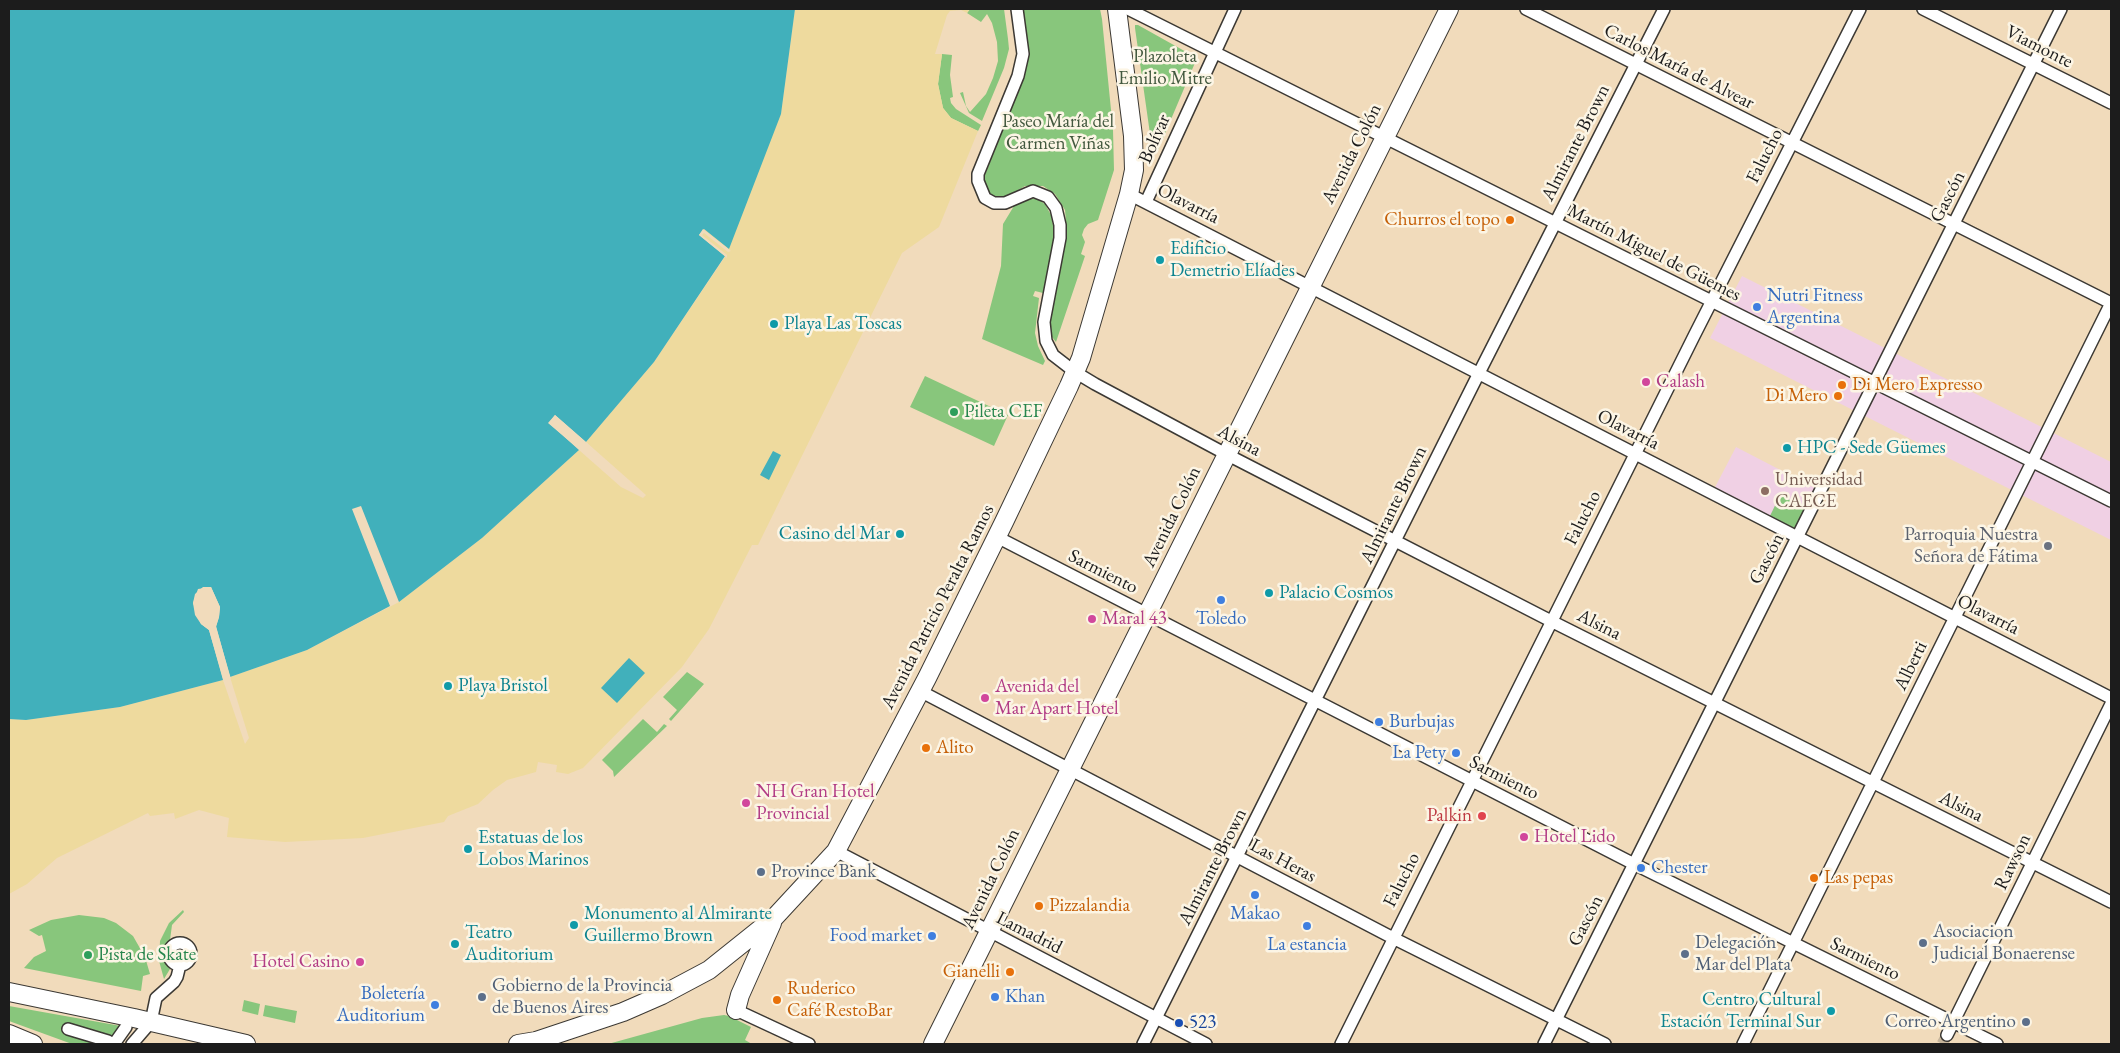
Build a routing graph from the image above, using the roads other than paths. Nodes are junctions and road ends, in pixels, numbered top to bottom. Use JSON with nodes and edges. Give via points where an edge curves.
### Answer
{"nodes":[{"id":1,"x":1017,"y":9,"type":"edge"},
{"id":2,"x":1117,"y":9,"type":"edge"},
{"id":3,"x":1128,"y":9,"type":"edge"},
{"id":4,"x":1235,"y":9,"type":"edge"},
{"id":5,"x":1449,"y":9,"type":"edge"},
{"id":6,"x":1526,"y":9,"type":"edge"},
{"id":7,"x":1664,"y":9,"type":"edge"},
{"id":8,"x":1860,"y":9,"type":"edge"},
{"id":9,"x":1923,"y":9,"type":"edge"},
{"id":10,"x":2061,"y":9,"type":"edge"},
{"id":11,"x":1214,"y":52,"type":"junction"},
{"id":12,"x":2034,"y":64,"type":"junction"},
{"id":13,"x":1636,"y":65,"type":"junction"},
{"id":14,"x":2111,"y":103,"type":"edge"},
{"id":15,"x":1384,"y":138,"type":"junction"},
{"id":16,"x":1791,"y":142,"type":"junction"},
{"id":17,"x":1129,"y":194,"type":"junction"},
{"id":18,"x":1146,"y":202,"type":"junction"},
{"id":19,"x":1555,"y":223,"type":"junction"},
{"id":20,"x":1954,"y":224,"type":"junction"},
{"id":21,"x":1310,"y":287,"type":"junction"},
{"id":22,"x":1711,"y":302,"type":"junction"},
{"id":23,"x":2111,"y":303,"type":"edge"},
{"id":24,"x":1075,"y":372,"type":"junction"},
{"id":25,"x":1479,"y":373,"type":"junction"},
{"id":26,"x":1874,"y":383,"type":"junction"},
{"id":27,"x":1226,"y":454,"type":"junction"},
{"id":28,"x":1635,"y":454,"type":"junction"},
{"id":29,"x":2032,"y":462,"type":"junction"},
{"id":30,"x":2111,"y":502,"type":"edge"},
{"id":31,"x":997,"y":537,"type":"junction"},
{"id":32,"x":1798,"y":537,"type":"junction"},
{"id":33,"x":1396,"y":541,"type":"junction"},
{"id":34,"x":1147,"y":614,"type":"junction"},
{"id":35,"x":1954,"y":617,"type":"junction"},
{"id":36,"x":1551,"y":621,"type":"junction"},
{"id":37,"x":920,"y":691,"type":"junction"},
{"id":38,"x":2111,"y":698,"type":"edge"},
{"id":39,"x":1315,"y":701,"type":"junction"},
{"id":40,"x":1714,"y":703,"type":"junction"},
{"id":41,"x":2111,"y":704,"type":"edge"},
{"id":42,"x":1070,"y":768,"type":"junction"},
{"id":43,"x":1472,"y":781,"type":"junction"},
{"id":44,"x":1874,"y":782,"type":"junction"},
{"id":45,"x":836,"y":851,"type":"junction"},
{"id":46,"x":1238,"y":856,"type":"junction"},
{"id":47,"x":2032,"y":863,"type":"junction"},
{"id":48,"x":1634,"y":864,"type":"junction"},
{"id":49,"x":2111,"y":902,"type":"edge"},
{"id":50,"x":774,"y":918,"type":"junction"},
{"id":51,"x":988,"y":932,"type":"junction"},
{"id":52,"x":1393,"y":938,"type":"junction"},
{"id":53,"x":1794,"y":944,"type":"junction"},
{"id":54,"x":180,"y":965,"type":"dead end"},
{"id":55,"x":9,"y":992,"type":"edge"},
{"id":56,"x":736,"y":1010,"type":"joint"},
{"id":57,"x":1156,"y":1018,"type":"junction"},
{"id":58,"x":1556,"y":1020,"type":"junction"},
{"id":59,"x":151,"y":1022,"type":"junction"},
{"id":60,"x":1952,"y":1022,"type":"junction"},
{"id":61,"x":126,"y":1028,"type":"dead end"},
{"id":62,"x":9,"y":1034,"type":"edge"},
{"id":63,"x":1946,"y":1035,"type":"tunnel mouth"},
{"id":64,"x":534,"y":1043,"type":"edge"},
{"id":65,"x":33,"y":1044,"type":"edge"},
{"id":66,"x":91,"y":1044,"type":"edge"},
{"id":67,"x":108,"y":1044,"type":"edge"},
{"id":68,"x":114,"y":1044,"type":"edge"},
{"id":69,"x":132,"y":1044,"type":"edge"},
{"id":70,"x":246,"y":1044,"type":"edge"},
{"id":71,"x":518,"y":1044,"type":"edge"},
{"id":72,"x":809,"y":1044,"type":"edge"},
{"id":73,"x":932,"y":1044,"type":"edge"},
{"id":74,"x":1143,"y":1044,"type":"edge"},
{"id":75,"x":1206,"y":1044,"type":"edge"},
{"id":76,"x":1341,"y":1044,"type":"edge"},
{"id":77,"x":1544,"y":1044,"type":"edge"},
{"id":78,"x":1605,"y":1044,"type":"edge"},
{"id":79,"x":1744,"y":1044,"type":"edge"},
{"id":80,"x":1997,"y":1044,"type":"edge"}],
"edges":[{"from":1,"to":24,"type":"street","name":"Alsina","via":[[1023,54],[1020,70],[978,181],[985,198],[994,203],[1005,203],[1033,191],[1042,193],[1056,208],[1060,238],[1045,309],[1044,332],[1054,355]]},
{"from":2,"to":17,"type":"main road","name":"Avenida Patricio Peralta Ramos","via":[[1134,156]]},
{"from":3,"to":11,"type":"street","name":"Martín Miguel de Güemes"},
{"from":4,"to":11,"type":"street","name":"Bolívar"},
{"from":5,"to":15,"type":"main road","name":"Avenida Colón"},
{"from":6,"to":13,"type":"street","name":"Carlos María de Alvear"},
{"from":7,"to":13,"type":"street","name":"Almirante Brown"},
{"from":8,"to":16,"type":"street","name":"Falucho"},
{"from":9,"to":12,"type":"street","name":"Viamonte"},
{"from":10,"to":12,"type":"street","name":"Gascón"},
{"from":11,"to":15,"type":"street","name":"Martín Miguel de Güemes"},
{"from":11,"to":18,"type":"street","name":"Bolívar"},
{"from":12,"to":14,"type":"street","name":"Viamonte"},
{"from":12,"to":20,"type":"street","name":"Gascón"},
{"from":13,"to":16,"type":"street","name":"Carlos María de Alvear"},
{"from":13,"to":19,"type":"street","name":"Almirante Brown"},
{"from":15,"to":19,"type":"street","name":"Martín Miguel de Güemes"},
{"from":15,"to":21,"type":"main road","name":"Avenida Colón"},
{"from":16,"to":20,"type":"street","name":"Carlos María de Alvear"},
{"from":16,"to":22,"type":"street","name":"Falucho"},
{"from":17,"to":18,"type":"street","name":"Olavarría"},
{"from":17,"to":24,"type":"main road","name":"Avenida Patricio Peralta Ramos"},
{"from":18,"to":21,"type":"street","name":"Olavarría"},
{"from":19,"to":22,"type":"street","name":"Martín Miguel de Güemes"},
{"from":19,"to":25,"type":"street","name":"Almirante Brown"},
{"from":20,"to":23,"type":"street","name":"Carlos María de Alvear"},
{"from":20,"to":26,"type":"street","name":"Gascón"},
{"from":21,"to":25,"type":"street","name":"Olavarría"},
{"from":21,"to":27,"type":"main road","name":"Avenida Colón"},
{"from":22,"to":26,"type":"street","name":"Martín Miguel de Güemes"},
{"from":22,"to":28,"type":"street","name":"Falucho"},
{"from":23,"to":29,"type":"street","name":"Alberti"},
{"from":24,"to":27,"type":"street","name":"Alsina"},
{"from":24,"to":31,"type":"main road","name":"Avenida Patricio Peralta Ramos"},
{"from":25,"to":28,"type":"street","name":"Olavarría"},
{"from":25,"to":33,"type":"street","name":"Almirante Brown"},
{"from":26,"to":29,"type":"street","name":"Martín Miguel de Güemes"},
{"from":26,"to":32,"type":"street","name":"Gascón"},
{"from":27,"to":33,"type":"street","name":"Alsina"},
{"from":27,"to":34,"type":"main road","name":"Avenida Colón"},
{"from":28,"to":32,"type":"street","name":"Olavarría"},
{"from":28,"to":36,"type":"street","name":"Falucho"},
{"from":29,"to":30,"type":"street","name":"Martín Miguel de Güemes"},
{"from":29,"to":35,"type":"street","name":"Alberti"},
{"from":31,"to":34,"type":"street","name":"Sarmiento"},
{"from":31,"to":37,"type":"main road","name":"Avenida Patricio Peralta Ramos"},
{"from":32,"to":35,"type":"street","name":"Olavarría"},
{"from":32,"to":40,"type":"street","name":"Gascón"},
{"from":33,"to":36,"type":"street","name":"Alsina"},
{"from":33,"to":39,"type":"street","name":"Almirante Brown"},
{"from":34,"to":39,"type":"street","name":"Sarmiento"},
{"from":34,"to":42,"type":"main road","name":"Avenida Colón"},
{"from":35,"to":38,"type":"street","name":"Olavarría"},
{"from":35,"to":44,"type":"street","name":"Alberti"},
{"from":36,"to":40,"type":"street","name":"Alsina"},
{"from":36,"to":43,"type":"street","name":"Falucho"},
{"from":37,"to":42,"type":"street","name":"Las Heras"},
{"from":37,"to":45,"type":"main road","name":"Avenida Patricio Peralta Ramos"},
{"from":39,"to":43,"type":"street","name":"Sarmiento"},
{"from":39,"to":46,"type":"street","name":"Almirante Brown"},
{"from":40,"to":44,"type":"street","name":"Alsina"},
{"from":40,"to":48,"type":"street","name":"Gascón"},
{"from":41,"to":47,"type":"street","name":"Rawson"},
{"from":42,"to":46,"type":"street","name":"Las Heras"},
{"from":42,"to":51,"type":"main road","name":"Avenida Colón"},
{"from":43,"to":48,"type":"street","name":"Sarmiento"},
{"from":43,"to":52,"type":"street","name":"Falucho"},
{"from":44,"to":47,"type":"street","name":"Alsina"},
{"from":44,"to":53,"type":"street","name":"Alberti"},
{"from":45,"to":50,"type":"main road","name":"Avenida Patricio Peralta Ramos"},
{"from":45,"to":51,"type":"street","name":"Lamadrid"},
{"from":46,"to":52,"type":"street","name":"Las Heras"},
{"from":46,"to":57,"type":"street","name":"Almirante Brown"},
{"from":47,"to":49,"type":"street","name":"Alsina"},
{"from":47,"to":60,"type":"street","name":"Rawson"},
{"from":48,"to":53,"type":"street","name":"Sarmiento"},
{"from":48,"to":58,"type":"street","name":"Gascón"},
{"from":50,"to":56,"type":"main road"},
{"from":50,"to":64,"type":"main road","name":"Avenida Patricio Peralta Ramos","via":[[709,970],[688,982],[623,1012]]},
{"from":51,"to":57,"type":"street","name":"Lamadrid"},
{"from":51,"to":73,"type":"main road","name":"Avenida Colón"},
{"from":52,"to":58,"type":"street","name":"Las Heras"},
{"from":52,"to":76,"type":"street","name":"Falucho"},
{"from":53,"to":60,"type":"street","name":"Sarmiento"},
{"from":53,"to":79,"type":"street","name":"Alberti"},
{"from":54,"to":59,"type":"street","via":[[174,982],[151,996]]},
{"from":55,"to":59,"type":"main road"},
{"from":56,"to":72,"type":"street"},
{"from":57,"to":74,"type":"street","name":"Almirante Brown"},
{"from":57,"to":75,"type":"street","name":"Lamadrid"},
{"from":58,"to":77,"type":"street","name":"Gascón"},
{"from":58,"to":78,"type":"street","name":"Las Heras"},
{"from":59,"to":69,"type":"street"},
{"from":59,"to":70,"type":"main road"},
{"from":60,"to":63,"type":"street","name":"Rawson"},
{"from":60,"to":80,"type":"street","name":"Sarmiento"},
{"from":61,"to":68,"type":"street"},
{"from":62,"to":65,"type":"main road"},
{"from":64,"to":71,"type":"main road","name":"Avenida Patricio Peralta Ramos"},
{"from":66,"to":67,"type":"street","via":[[68,1029],[108,1041]]}]}
